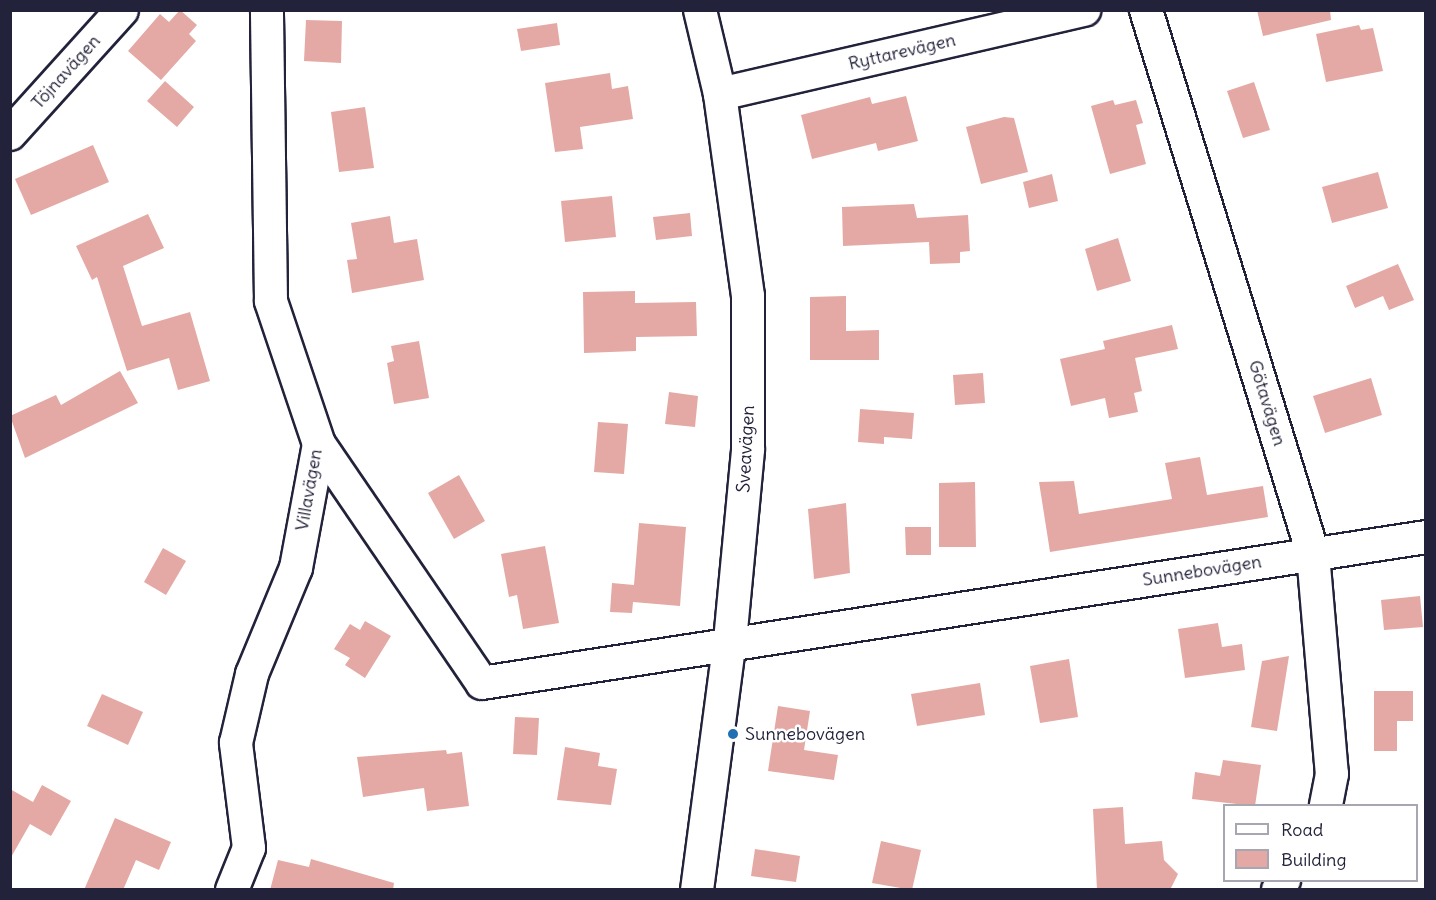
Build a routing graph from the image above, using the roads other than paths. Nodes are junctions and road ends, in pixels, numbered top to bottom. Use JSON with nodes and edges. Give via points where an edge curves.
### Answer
{"nodes":[{"id":1,"x":122,"y":10,"type":"edge"},
{"id":2,"x":267,"y":10,"type":"edge"},
{"id":3,"x":700,"y":10,"type":"edge"},
{"id":4,"x":1084,"y":10,"type":"edge"},
{"id":5,"x":1146,"y":10,"type":"edge"},
{"id":6,"x":720,"y":94,"type":"junction"},
{"id":7,"x":10,"y":134,"type":"edge"},
{"id":8,"x":319,"y":444,"type":"junction"},
{"id":9,"x":1425,"y":537,"type":"edge"},
{"id":10,"x":1313,"y":554,"type":"junction"},
{"id":11,"x":730,"y":641,"type":"junction"},
{"id":12,"x":1326,"y":804,"type":"edge"},
{"id":13,"x":232,"y":890,"type":"edge"},
{"id":14,"x":697,"y":890,"type":"edge"}],
"edges":[{"from":1,"to":7,"type":"street","name":"Töjnavägen"},
{"from":2,"to":8,"type":"street","name":"Villavägen","via":[[271,301]]},
{"from":3,"to":6,"type":"street","name":"Sveavägen"},
{"from":4,"to":6,"type":"street","name":"Ryttarevägen"},
{"from":5,"to":10,"type":"street","name":"Götavägen"},
{"from":6,"to":11,"type":"street","name":"Sveavägen","via":[[748,296],[748,449]]},
{"from":8,"to":11,"type":"street","name":"Sunnebovägen","via":[[482,683]]},
{"from":8,"to":13,"type":"street","name":"Villavägen","via":[[296,568],[252,674],[236,743],[249,849]]},
{"from":9,"to":10,"type":"street","name":"Sunnebovägen"},
{"from":10,"to":11,"type":"street","name":"Sunnebovägen"},
{"from":10,"to":12,"type":"street","name":"Götavägen","via":[[1332,774]]},
{"from":11,"to":14,"type":"street","name":"Sveavägen"}]}
